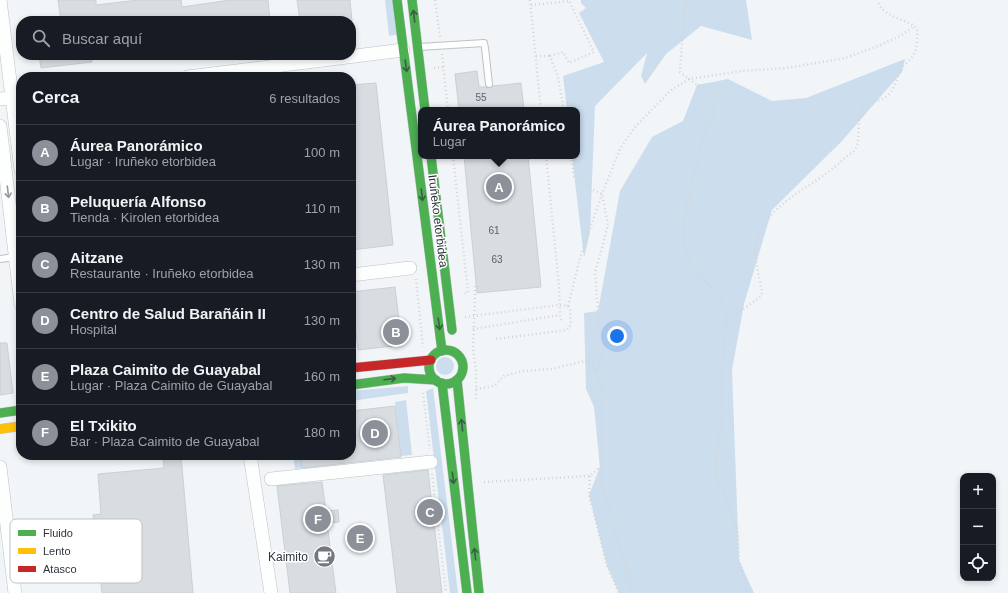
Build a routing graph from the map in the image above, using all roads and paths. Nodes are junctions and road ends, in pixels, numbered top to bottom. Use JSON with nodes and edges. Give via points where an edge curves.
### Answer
{"nodes":[{"id":1,"x":0,"y":0,"type":"edge"},
{"id":2,"x":397,"y":0,"type":"edge"},
{"id":3,"x":412,"y":0,"type":"edge"},
{"id":4,"x":530,"y":0,"type":"edge"},
{"id":5,"x":687,"y":0,"type":"edge"},
{"id":6,"x":878,"y":0,"type":"edge"},
{"id":7,"x":570,"y":1,"type":"edge"},
{"id":8,"x":530,"y":5,"type":"junction"},
{"id":9,"x":914,"y":26,"type":"junction"},
{"id":10,"x":418,"y":47,"type":"junction"},
{"id":11,"x":403,"y":50,"type":"junction"},
{"id":12,"x":356,"y":56,"type":"edge"},
{"id":13,"x":536,"y":56,"type":"junction"},
{"id":14,"x":550,"y":56,"type":"junction"},
{"id":15,"x":329,"y":60,"type":"edge"},
{"id":16,"x":240,"y":72,"type":"edge"},
{"id":17,"x":689,"y":79,"type":"junction"},
{"id":18,"x":489,"y":84,"type":"dead end"},
{"id":19,"x":11,"y":98,"type":"edge"},
{"id":20,"x":425,"y":107,"type":"edge"},
{"id":21,"x":541,"y":107,"type":"edge"},
{"id":22,"x":563,"y":107,"type":"edge"},
{"id":23,"x":0,"y":126,"type":"edge"},
{"id":24,"x":16,"y":134,"type":"edge"},
{"id":25,"x":431,"y":159,"type":"edge"},
{"id":26,"x":453,"y":159,"type":"edge"},
{"id":27,"x":546,"y":159,"type":"edge"},
{"id":28,"x":571,"y":159,"type":"edge"},
{"id":29,"x":602,"y":194,"type":"junction"},
{"id":30,"x":15,"y":257,"type":"junction"},
{"id":31,"x":0,"y":259,"type":"edge"},
{"id":32,"x":16,"y":265,"type":"edge"},
{"id":33,"x":410,"y":268,"type":"dead end"},
{"id":34,"x":356,"y":274,"type":"edge"},
{"id":35,"x":475,"y":286,"type":"dead end"},
{"id":36,"x":468,"y":293,"type":"dead end"},
{"id":37,"x":560,"y":305,"type":"junction"},
{"id":38,"x":568,"y":306,"type":"junction"},
{"id":39,"x":474,"y":315,"type":"junction"},
{"id":40,"x":560,"y":315,"type":"junction"},
{"id":41,"x":450,"y":318,"type":"junction"},
{"id":42,"x":562,"y":321,"type":"dead end"},
{"id":43,"x":726,"y":326,"type":"junction"},
{"id":44,"x":473,"y":329,"type":"junction"},
{"id":45,"x":496,"y":339,"type":"dead end"},
{"id":46,"x":454,"y":346,"type":"junction"},
{"id":47,"x":442,"y":351,"type":"junction"},
{"id":48,"x":431,"y":360,"type":"junction"},
{"id":49,"x":356,"y":368,"type":"edge"},
{"id":50,"x":597,"y":371,"type":"junction"},
{"id":51,"x":457,"y":380,"type":"junction"},
{"id":52,"x":439,"y":382,"type":"junction"},
{"id":53,"x":356,"y":384,"type":"edge"},
{"id":54,"x":476,"y":389,"type":"junction"},
{"id":55,"x":423,"y":391,"type":"dead end"},
{"id":56,"x":477,"y":408,"type":"dead end"},
{"id":57,"x":16,"y":411,"type":"edge"},
{"id":58,"x":0,"y":413,"type":"edge"},
{"id":59,"x":16,"y":427,"type":"edge"},
{"id":60,"x":0,"y":429,"type":"edge"},
{"id":61,"x":251,"y":460,"type":"edge"},
{"id":62,"x":431,"y":462,"type":"junction"},
{"id":63,"x":0,"y":467,"type":"edge"},
{"id":64,"x":600,"y":467,"type":"junction"},
{"id":65,"x":483,"y":475,"type":"dead end"},
{"id":66,"x":590,"y":476,"type":"junction"},
{"id":67,"x":271,"y":479,"type":"dead end"},
{"id":68,"x":484,"y":482,"type":"junction"},
{"id":69,"x":485,"y":489,"type":"dead end"},
{"id":70,"x":10,"y":551,"type":"edge"},
{"id":71,"x":14,"y":583,"type":"edge"},
{"id":72,"x":15,"y":593,"type":"edge"},
{"id":73,"x":271,"y":593,"type":"edge"},
{"id":74,"x":446,"y":593,"type":"edge"},
{"id":75,"x":467,"y":593,"type":"edge"},
{"id":76,"x":479,"y":593,"type":"edge"},
{"id":77,"x":619,"y":593,"type":"edge"},
{"id":78,"x":633,"y":593,"type":"edge"},
{"id":79,"x":747,"y":593,"type":"edge"}],
"edges":[{"from":1,"to":19,"type":"street"},
{"from":2,"to":11,"type":"main road","name":"Iruñeko etorbidea"},
{"from":10,"to":3,"type":"main road","one_way":true},
{"from":4,"to":8,"type":"path"},
{"from":5,"to":17,"type":"path","via":[[680,72]]},
{"from":6,"to":9,"type":"path","via":[[878,4],[888,14]]},
{"from":7,"to":8,"type":"path"},
{"from":7,"to":14,"type":"path","via":[[594,52],[570,63],[563,52]]},
{"from":8,"to":13,"type":"path"},
{"from":9,"to":17,"type":"path","via":[[881,45],[845,58],[787,68],[742,71]]},
{"from":9,"to":43,"type":"path","via":[[917,30],[915,52],[902,69],[892,91],[884,98],[863,107],[860,112],[858,141],[854,150],[834,169],[781,206],[764,225],[755,245],[762,293],[759,298],[733,316]]},
{"from":10,"to":18,"type":"lane","via":[[484,43]]},
{"from":10,"to":20,"type":"main road"},
{"from":11,"to":12,"type":"street"},
{"from":11,"to":47,"type":"main road","name":"Iruñeko etorbidea","one_way":true},
{"from":13,"to":14,"type":"path"},
{"from":13,"to":21,"type":"path"},
{"from":14,"to":22,"type":"path","via":[[558,77]]},
{"from":15,"to":16,"type":"street"},
{"from":17,"to":29,"type":"path","via":[[670,91],[634,128],[620,149]]},
{"from":17,"to":43,"type":"path","via":[[697,85],[715,88],[716,103],[704,134],[691,186],[683,226],[684,249],[691,264],[727,309]]},
{"from":19,"to":24,"type":"street"},
{"from":23,"to":30,"type":"street","one_way":true},
{"from":25,"to":41,"type":"main road","name":"Iruñeko etorbidea"},
{"from":26,"to":36,"type":"path","name":"Iruñeko etorbidea"},
{"from":27,"to":37,"type":"path"},
{"from":28,"to":29,"type":"path","via":[[574,176],[587,187]]},
{"from":29,"to":38,"type":"path","via":[[580,258]]},
{"from":29,"to":50,"type":"path","via":[[608,225],[595,273],[603,347]]},
{"from":30,"to":31,"type":"lane"},
{"from":30,"to":32,"type":"street"},
{"from":33,"to":34,"type":"street"},
{"from":35,"to":39,"type":"path"},
{"from":37,"to":38,"type":"path"},
{"from":37,"to":39,"type":"path"},
{"from":37,"to":40,"type":"path"},
{"from":38,"to":45,"type":"path","via":[[572,324],[567,330]]},
{"from":39,"to":41,"type":"path"},
{"from":39,"to":44,"type":"path"},
{"from":40,"to":42,"type":"path"},
{"from":40,"to":44,"type":"path"},
{"from":41,"to":46,"type":"main road","name":"Iruñeko etorbidea"},
{"from":43,"to":79,"type":"path","via":[[721,386],[723,414],[716,460],[716,479],[727,498],[738,531],[739,560]]},
{"from":44,"to":54,"type":"path"},
{"from":46,"to":47,"type":"main road"},
{"from":46,"to":51,"type":"main road","via":[[463,366]]},
{"from":47,"to":48,"type":"main road"},
{"from":48,"to":49,"type":"main road"},
{"from":48,"to":52,"type":"main road","via":[[430,371]]},
{"from":50,"to":54,"type":"path","via":[[585,361],[551,369],[523,371],[504,376],[494,386]]},
{"from":50,"to":64,"type":"path","via":[[603,392]]},
{"from":51,"to":52,"type":"main road","via":[[448,384]]},
{"from":76,"to":51,"type":"main road","one_way":true},
{"from":53,"to":52,"type":"main road","one_way":true,"via":[[417,377]]},
{"from":52,"to":75,"type":"main road","one_way":true},
{"from":54,"to":56,"type":"path"},
{"from":55,"to":62,"type":"path"},
{"from":57,"to":58,"type":"main road"},
{"from":59,"to":60,"type":"main road"},
{"from":61,"to":73,"type":"street"},
{"from":62,"to":67,"type":"street"},
{"from":62,"to":74,"type":"path"},
{"from":63,"to":70,"type":"street"},
{"from":64,"to":66,"type":"path"},
{"from":64,"to":78,"type":"path","via":[[602,485]]},
{"from":65,"to":68,"type":"path"},
{"from":66,"to":68,"type":"path"},
{"from":66,"to":77,"type":"path","via":[[590,495],[605,559]]},
{"from":68,"to":69,"type":"path"},
{"from":71,"to":72,"type":"street"}]}
